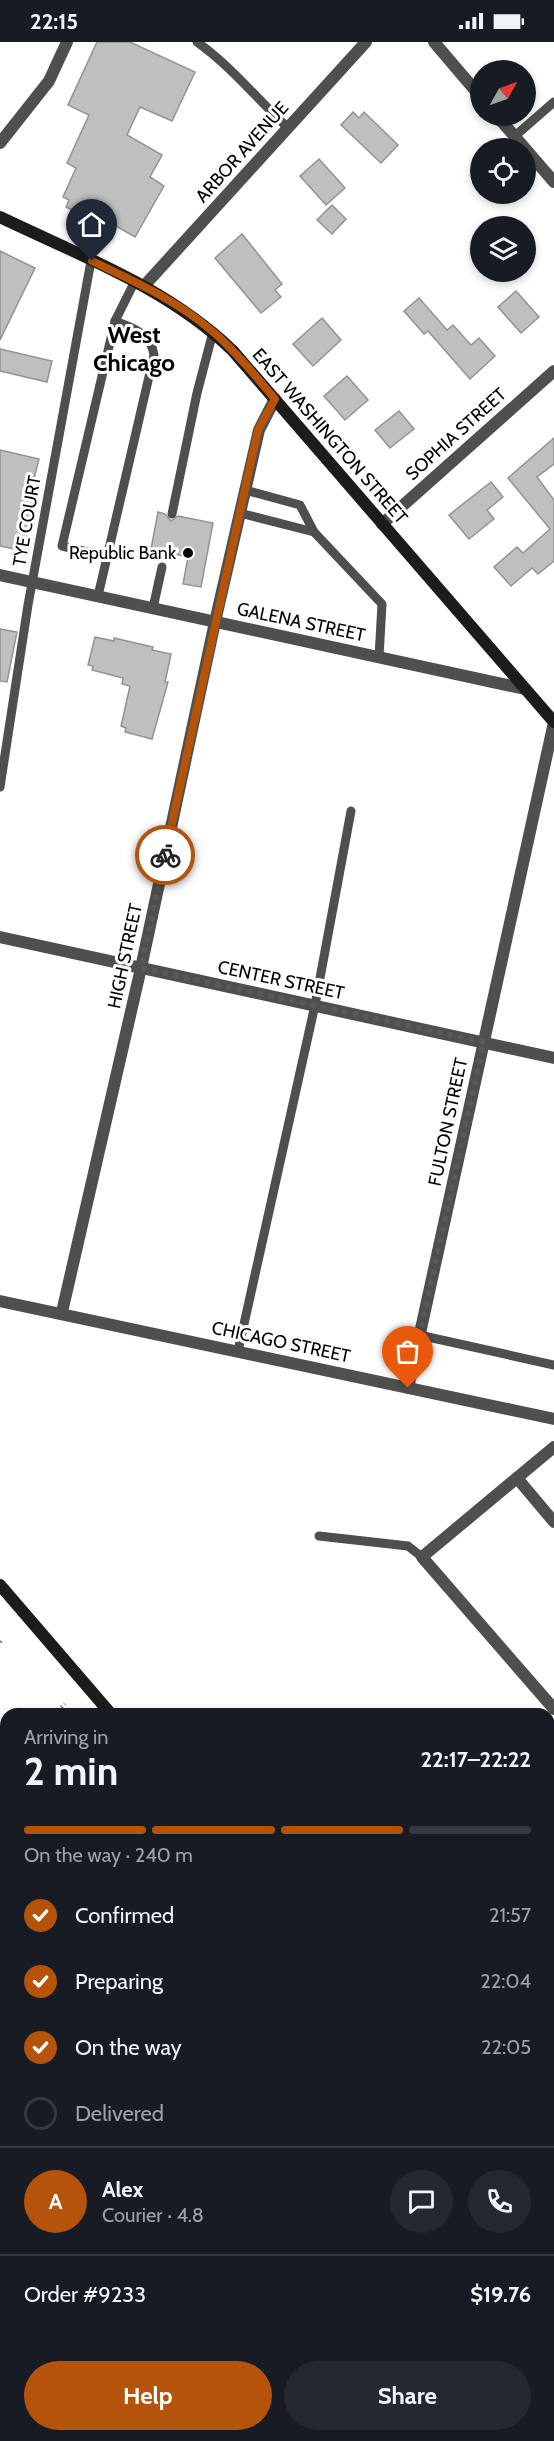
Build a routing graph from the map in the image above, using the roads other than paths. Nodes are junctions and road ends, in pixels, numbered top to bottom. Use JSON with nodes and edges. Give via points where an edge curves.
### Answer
{"nodes":[{"id":1,"x":197,"y":42,"type":"edge"},
{"id":2,"x":366,"y":42,"type":"edge"},
{"id":3,"x":434,"y":42,"type":"edge"},
{"id":4,"x":64,"y":43,"type":"edge"},
{"id":5,"x":470,"y":84,"type":"edge"},
{"id":6,"x":554,"y":102,"type":"edge"},
{"id":7,"x":506,"y":126,"type":"edge"},
{"id":8,"x":288,"y":128,"type":"junction"},
{"id":9,"x":515,"y":136,"type":"junction"},
{"id":10,"x":0,"y":143,"type":"edge"},
{"id":11,"x":554,"y":182,"type":"edge"},
{"id":12,"x":0,"y":217,"type":"edge"},
{"id":13,"x":92,"y":261,"type":"junction"},
{"id":14,"x":140,"y":284,"type":"junction"},
{"id":15,"x":115,"y":321,"type":"junction"},
{"id":16,"x":213,"y":332,"type":"junction"},
{"id":17,"x":554,"y":371,"type":"edge"},
{"id":18,"x":275,"y":399,"type":"junction"},
{"id":19,"x":245,"y":490,"type":"junction"},
{"id":20,"x":240,"y":513,"type":"junction"},
{"id":21,"x":172,"y":514,"type":"dead end"},
{"id":22,"x":382,"y":524,"type":"junction"},
{"id":23,"x":314,"y":532,"type":"junction"},
{"id":24,"x":109,"y":557,"type":"junction"},
{"id":25,"x":162,"y":567,"type":"dead end"},
{"id":26,"x":0,"y":574,"type":"edge"},
{"id":27,"x":33,"y":582,"type":"junction"},
{"id":28,"x":98,"y":596,"type":"junction"},
{"id":29,"x":153,"y":608,"type":"junction"},
{"id":30,"x":215,"y":622,"type":"junction"},
{"id":31,"x":379,"y":657,"type":"junction"},
{"id":32,"x":525,"y":689,"type":"junction"},
{"id":33,"x":554,"y":722,"type":"edge"},
{"id":34,"x":0,"y":787,"type":"edge"},
{"id":35,"x":351,"y":811,"type":"dead end"},
{"id":36,"x":0,"y":937,"type":"edge"},
{"id":37,"x":141,"y":968,"type":"junction"},
{"id":38,"x":315,"y":1005,"type":"junction"},
{"id":39,"x":484,"y":1042,"type":"junction"},
{"id":40,"x":554,"y":1058,"type":"edge"},
{"id":41,"x":0,"y":1300,"type":"edge"},
{"id":42,"x":62,"y":1312,"type":"junction"},
{"id":43,"x":419,"y":1335,"type":"junction"},
{"id":44,"x":238,"y":1351,"type":"junction"},
{"id":45,"x":554,"y":1365,"type":"edge"},
{"id":46,"x":408,"y":1388,"type":"junction"},
{"id":47,"x":554,"y":1419,"type":"edge"},
{"id":48,"x":554,"y":1447,"type":"edge"},
{"id":49,"x":517,"y":1478,"type":"junction"},
{"id":50,"x":554,"y":1522,"type":"edge"},
{"id":51,"x":319,"y":1536,"type":"dead end"},
{"id":52,"x":422,"y":1557,"type":"junction"},
{"id":53,"x":0,"y":1585,"type":"edge"},
{"id":54,"x":106,"y":1708,"type":"edge"},
{"id":55,"x":553,"y":1708,"type":"edge"}],
"edges":[{"from":1,"to":8,"type":"lane","via":[[230,69]]},
{"from":2,"to":8,"type":"street","name":"ARBOR AVENUE"},
{"from":3,"to":5,"type":"street"},
{"from":4,"to":10,"type":"street","via":[[49,81]]},
{"from":6,"to":9,"type":"lane"},
{"from":7,"to":9,"type":"street"},
{"from":8,"to":14,"type":"street","name":"ARBOR AVENUE"},
{"from":9,"to":11,"type":"street"},
{"from":12,"to":13,"type":"main road","name":"EAST WASHINGTON STREET"},
{"from":13,"to":14,"type":"main road","name":"EAST WASHINGTON STREET"},
{"from":13,"to":27,"type":"lane","name":"TYE COURT"},
{"from":14,"to":15,"type":"lane"},
{"from":14,"to":16,"type":"main road","name":"EAST WASHINGTON STREET","via":[[180,306]]},
{"from":15,"to":24,"type":"lane","via":[[144,334],[154,355]]},
{"from":15,"to":24,"type":"lane","via":[[62,546]]},
{"from":16,"to":18,"type":"main road","name":"EAST WASHINGTON STREET"},
{"from":16,"to":21,"type":"lane"},
{"from":17,"to":22,"type":"street","name":"SOPHIA STREET"},
{"from":18,"to":19,"type":"street","name":"HIGH STREET","via":[[258,430]]},
{"from":18,"to":22,"type":"main road","name":"EAST WASHINGTON STREET"},
{"from":19,"to":20,"type":"street","name":"HIGH STREET"},
{"from":19,"to":23,"type":"lane","via":[[300,505]]},
{"from":20,"to":23,"type":"lane"},
{"from":20,"to":30,"type":"street","name":"HIGH STREET"},
{"from":22,"to":32,"type":"main road","name":"EAST WASHINGTON STREET"},
{"from":23,"to":31,"type":"lane","via":[[382,604]]},
{"from":24,"to":28,"type":"lane"},
{"from":25,"to":29,"type":"lane"},
{"from":26,"to":27,"type":"street","name":"GALENA STREET"},
{"from":27,"to":28,"type":"street","name":"GALENA STREET"},
{"from":27,"to":34,"type":"lane","name":"TYE COURT"},
{"from":28,"to":29,"type":"street","name":"GALENA STREET"},
{"from":29,"to":30,"type":"street","name":"GALENA STREET"},
{"from":30,"to":31,"type":"street","name":"GALENA STREET"},
{"from":30,"to":37,"type":"street","name":"HIGH STREET"},
{"from":31,"to":32,"type":"street","name":"GALENA STREET"},
{"from":32,"to":33,"type":"main road","name":"EAST WASHINGTON STREET"},
{"from":33,"to":39,"type":"street","name":"FULTON STREET"},
{"from":35,"to":38,"type":"lane"},
{"from":36,"to":37,"type":"street","name":"CENTER STREET"},
{"from":37,"to":38,"type":"street","name":"CENTER STREET"},
{"from":37,"to":42,"type":"street","name":"HIGH STREET"},
{"from":38,"to":39,"type":"street","name":"CENTER STREET"},
{"from":38,"to":44,"type":"lane"},
{"from":39,"to":40,"type":"street","name":"CENTER STREET"},
{"from":39,"to":43,"type":"street","name":"FULTON STREET"},
{"from":41,"to":42,"type":"street","name":"CHICAGO STREET"},
{"from":42,"to":44,"type":"street","name":"CHICAGO STREET"},
{"from":43,"to":45,"type":"lane"},
{"from":43,"to":46,"type":"street","name":"FULTON STREET"},
{"from":44,"to":46,"type":"street","name":"CHICAGO STREET"},
{"from":46,"to":47,"type":"street","name":"CHICAGO STREET"},
{"from":48,"to":49,"type":"street"},
{"from":49,"to":50,"type":"street"},
{"from":49,"to":52,"type":"street"},
{"from":51,"to":52,"type":"lane","via":[[408,1546]]},
{"from":52,"to":55,"type":"street"},
{"from":53,"to":54,"type":"main road"}]}
